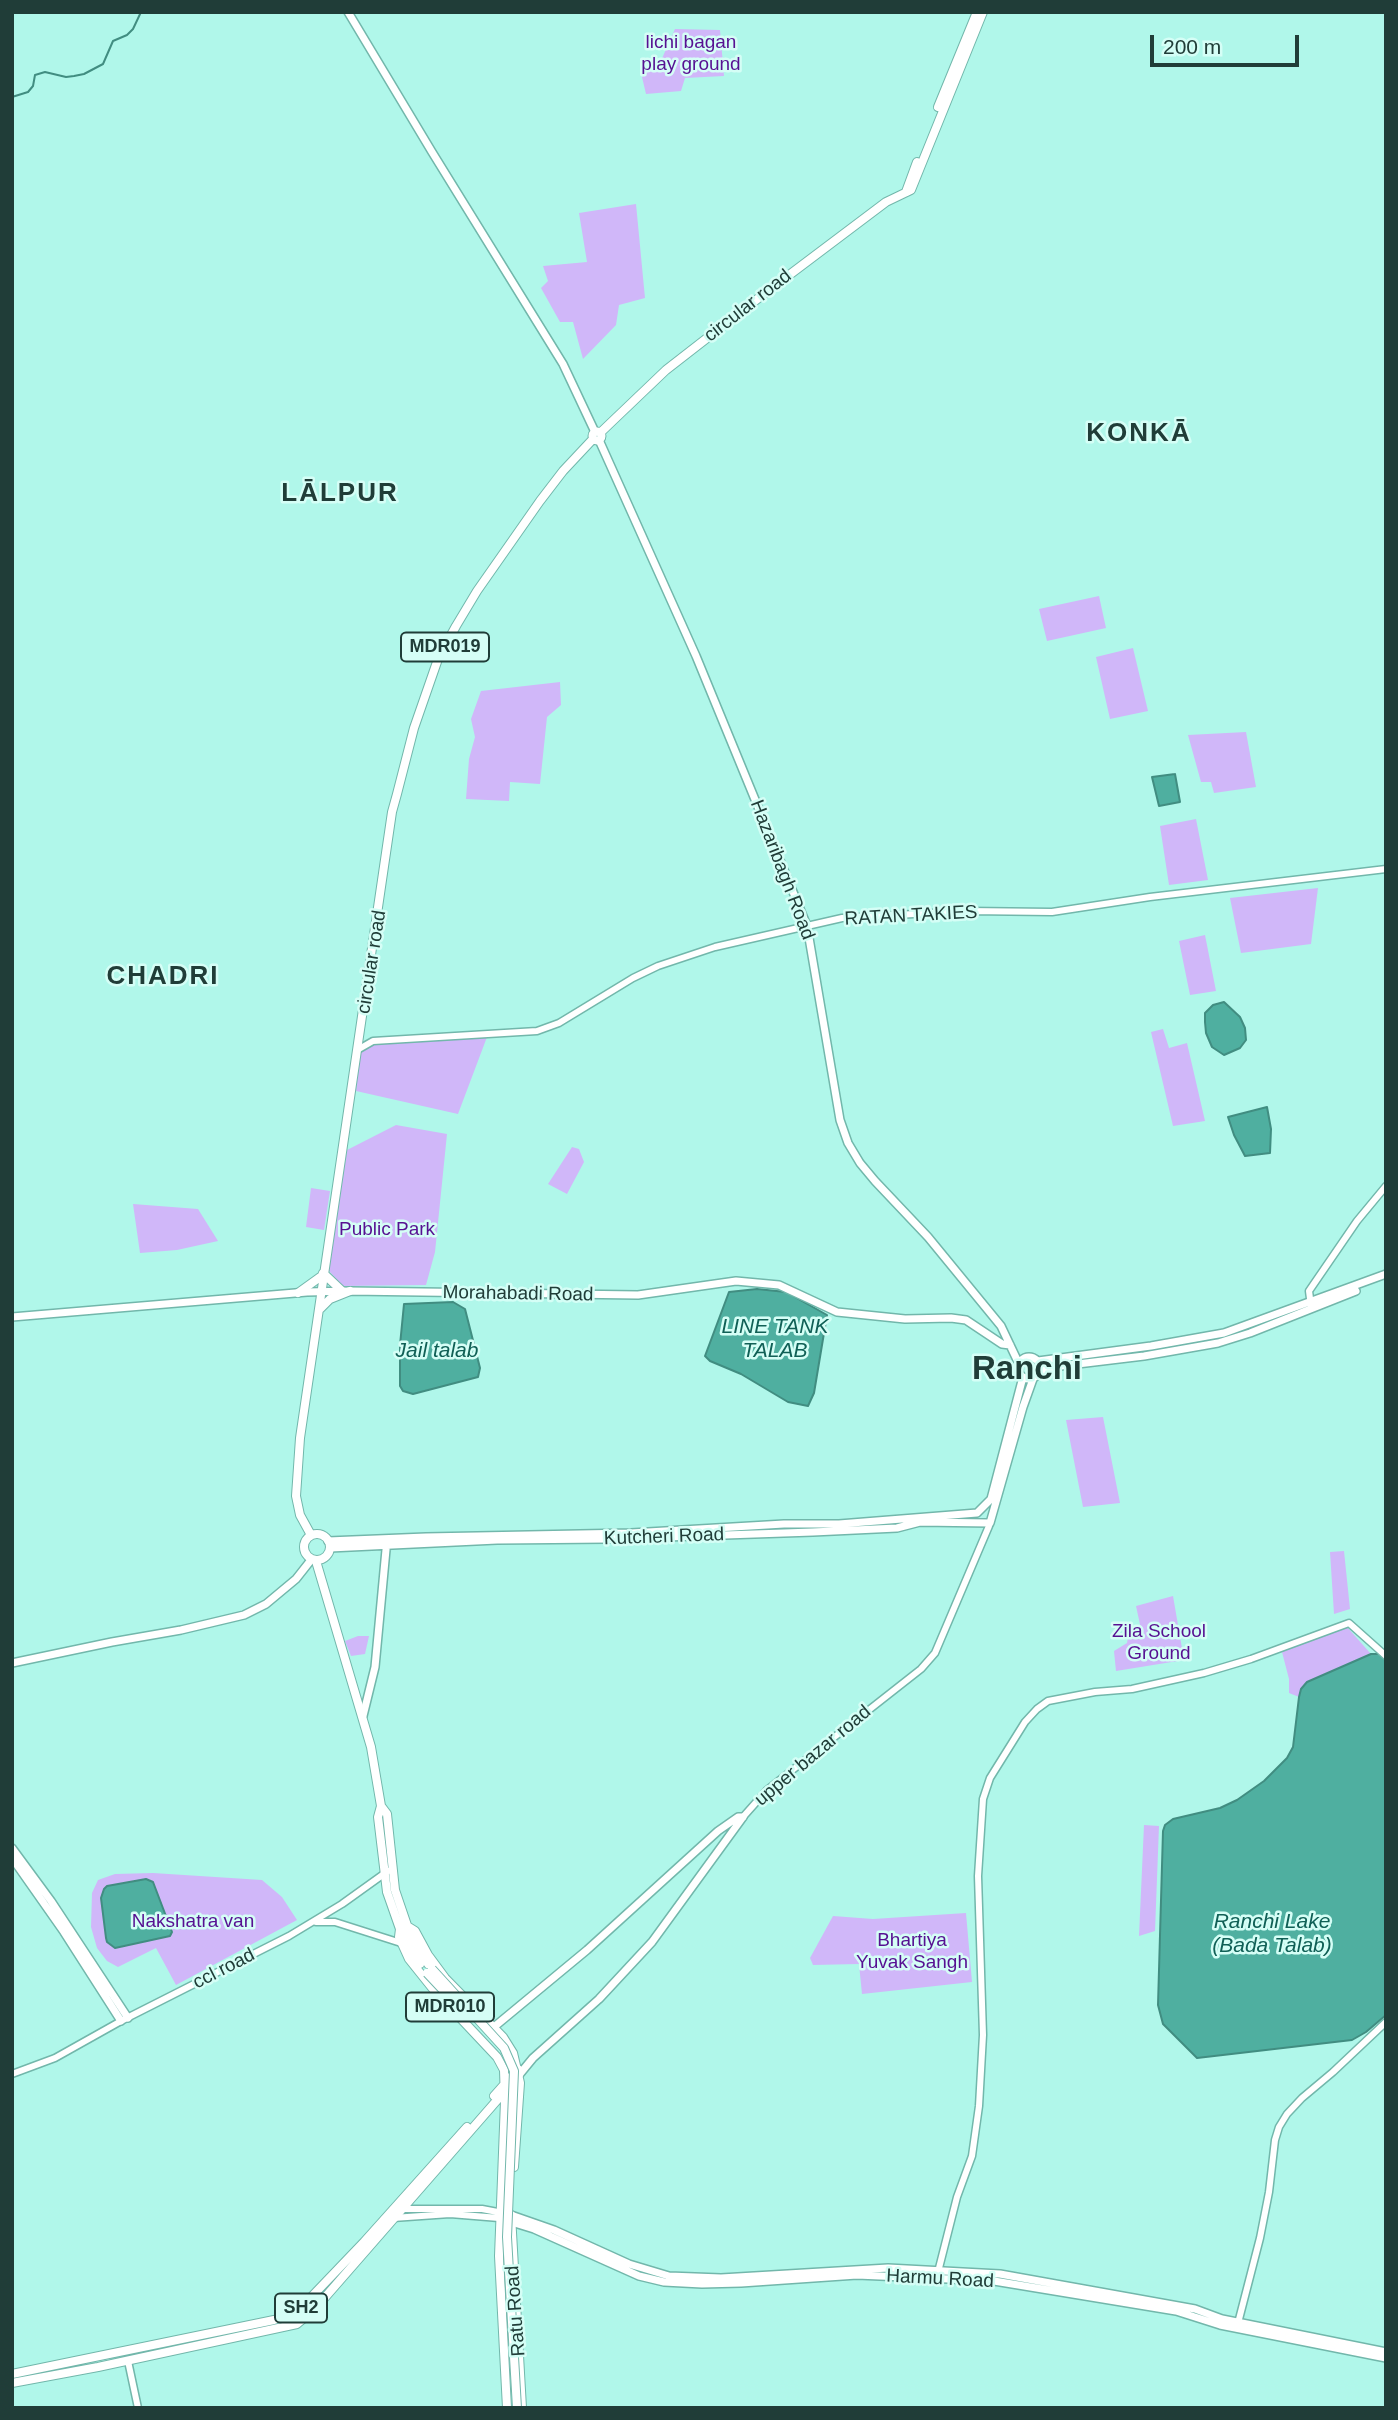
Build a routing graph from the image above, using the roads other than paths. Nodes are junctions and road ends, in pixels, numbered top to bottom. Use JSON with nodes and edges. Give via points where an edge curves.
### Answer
{"nodes":[{"id":1,"x":348,"y":12,"type":"edge"},
{"id":2,"x":977,"y":12,"type":"edge"},
{"id":3,"x":983,"y":12,"type":"edge"},
{"id":4,"x":909,"y":191,"type":"junction"},
{"id":5,"x":597,"y":436,"type":"junction"},
{"id":6,"x":1386,"y":869,"type":"edge"},
{"id":7,"x":807,"y":926,"type":"junction"},
{"id":8,"x":361,"y":1035,"type":"junction"},
{"id":9,"x":373,"y":1041,"type":"junction"},
{"id":10,"x":359,"y":1049,"type":"junction"},
{"id":11,"x":1386,"y":1186,"type":"edge"},
{"id":12,"x":323,"y":1274,"type":"junction"},
{"id":13,"x":1386,"y":1277,"type":"edge"},
{"id":14,"x":346,"y":1291,"type":"junction"},
{"id":15,"x":321,"y":1292,"type":"junction"},
{"id":16,"x":303,"y":1293,"type":"junction"},
{"id":17,"x":1311,"y":1305,"type":"junction"},
{"id":18,"x":319,"y":1309,"type":"junction"},
{"id":19,"x":12,"y":1317,"type":"edge"},
{"id":20,"x":1012,"y":1349,"type":"junction"},
{"id":21,"x":1027,"y":1357,"type":"junction"},
{"id":22,"x":1038,"y":1361,"type":"junction"},
{"id":23,"x":1019,"y":1364,"type":"junction"},
{"id":24,"x":1041,"y":1371,"type":"junction"},
{"id":25,"x":1023,"y":1377,"type":"junction"},
{"id":26,"x":1033,"y":1379,"type":"junction"},
{"id":27,"x":990,"y":1522,"type":"junction"},
{"id":28,"x":311,"y":1535,"type":"junction"},
{"id":29,"x":388,"y":1541,"type":"junction"},
{"id":30,"x":329,"y":1545,"type":"junction"},
{"id":31,"x":314,"y":1560,"type":"junction"},
{"id":32,"x":318,"y":1573,"type":"junction"},
{"id":33,"x":296,"y":1579,"type":"junction"},
{"id":34,"x":1386,"y":1656,"type":"edge"},
{"id":35,"x":12,"y":1663,"type":"edge"},
{"id":36,"x":363,"y":1716,"type":"junction"},
{"id":37,"x":381,"y":1806,"type":"junction"},
{"id":38,"x":743,"y":1817,"type":"junction"},
{"id":39,"x":12,"y":1848,"type":"edge"},
{"id":40,"x":12,"y":1858,"type":"edge"},
{"id":41,"x":393,"y":1868,"type":"junction"},
{"id":42,"x":384,"y":1874,"type":"junction"},
{"id":43,"x":310,"y":1923,"type":"junction"},
{"id":44,"x":404,"y":1927,"type":"junction"},
{"id":45,"x":401,"y":1943,"type":"junction"},
{"id":46,"x":124,"y":2019,"type":"junction"},
{"id":47,"x":1386,"y":2022,"type":"edge"},
{"id":48,"x":494,"y":2027,"type":"junction"},
{"id":49,"x":521,"y":2070,"type":"junction"},
{"id":50,"x":12,"y":2074,"type":"edge"},
{"id":51,"x":506,"y":2086,"type":"junction"},
{"id":52,"x":397,"y":2212,"type":"junction"},
{"id":53,"x":499,"y":2215,"type":"junction"},
{"id":54,"x":511,"y":2218,"type":"junction"},
{"id":55,"x":938,"y":2275,"type":"junction"},
{"id":56,"x":1237,"y":2325,"type":"junction"},
{"id":57,"x":1386,"y":2352,"type":"edge"},
{"id":58,"x":1386,"y":2358,"type":"edge"},
{"id":59,"x":128,"y":2361,"type":"junction"},
{"id":60,"x":12,"y":2374,"type":"edge"},
{"id":61,"x":12,"y":2383,"type":"edge"},
{"id":62,"x":138,"y":2408,"type":"edge"},
{"id":63,"x":512,"y":2408,"type":"edge"},
{"id":64,"x":522,"y":2408,"type":"edge"}],
"edges":[{"from":1,"to":5,"type":"main road","name":"Hazaribagh Road","via":[[562,364]]},
{"from":2,"to":4,"type":"main road"},
{"from":3,"to":4,"type":"main road"},
{"from":4,"to":5,"type":"main road","name":"circular road","number":"MDR019","via":[[875,210],[666,370]]},
{"from":5,"to":7,"type":"main road","name":"Hazaribagh Road","via":[[696,656]]},
{"from":5,"to":8,"type":"main road","name":"circular road","number":"MDR019","via":[[540,501],[477,591],[438,659],[392,812]]},
{"from":6,"to":7,"type":"street","name":"RATAN TAKIES","via":[[1052,912],[866,916]]},
{"from":7,"to":9,"type":"street","name":"RATAN TAKIES","via":[[657,966],[537,1031]]},
{"from":7,"to":20,"type":"main road","name":"Hazaribagh Road","via":[[840,1120],[848,1143],[875,1181],[1001,1325]]},
{"from":8,"to":9,"type":"street"},
{"from":8,"to":10,"type":"main road","name":"circular road","number":"MDR019"},
{"from":9,"to":10,"type":"street","name":"RATAN TAKIES"},
{"from":10,"to":12,"type":"main road","name":"circular road","number":"MDR019"},
{"from":11,"to":17,"type":"street","via":[[1309,1290]]},
{"from":12,"to":14,"type":"main road"},
{"from":12,"to":15,"type":"main road","name":"circular road","number":"MDR019"},
{"from":12,"to":16,"type":"main road"},
{"from":13,"to":17,"type":"main road"},
{"from":14,"to":15,"type":"main road","name":"Morahabadi Road"},
{"from":14,"to":18,"type":"main road"},
{"from":14,"to":20,"type":"main road","name":"Morahabadi Road","via":[[638,1295],[736,1281],[766,1283],[837,1312],[966,1320]]},
{"from":15,"to":16,"type":"main road","name":"Morahabadi Road"},
{"from":15,"to":18,"type":"main road","name":"circular road","number":"MDR019"},
{"from":16,"to":18,"type":"main road"},
{"from":16,"to":19,"type":"main road","name":"Morahabadi Road"},
{"from":17,"to":22,"type":"main road","via":[[1210,1336]]},
{"from":17,"to":24,"type":"main road","via":[[1219,1343]]},
{"from":18,"to":28,"type":"main road","name":"circular road","number":"MDR019","via":[[296,1479],[298,1506]]},
{"from":20,"to":21,"type":"main road"},
{"from":20,"to":23,"type":"main road","name":"Hazaribagh Road"},
{"from":21,"to":22,"type":"main road"},
{"from":21,"to":23,"type":"main road"},
{"from":22,"to":24,"type":"main road"},
{"from":23,"to":25,"type":"main road"},
{"from":24,"to":26,"type":"main road"},
{"from":25,"to":26,"type":"main road"},
{"from":25,"to":29,"type":"main road","via":[[991,1499],[970,1515]]},
{"from":26,"to":27,"type":"main road"},
{"from":27,"to":29,"type":"main road","name":"Kutcheri Road","via":[[920,1522],[897,1528],[813,1532]]},
{"from":27,"to":38,"type":"street","name":"upper bazar road","via":[[935,1653],[767,1790]]},
{"from":28,"to":30,"type":"main road","via":[[321,1535]]},
{"from":28,"to":31,"type":"main road","name":"circular road","number":"MDR019","via":[[303,1548]]},
{"from":29,"to":30,"type":"main road"},
{"from":29,"to":36,"type":"main road","via":[[375,1667]]},
{"from":30,"to":31,"type":"main road","via":[[326,1557]]},
{"from":31,"to":32,"type":"main road"},
{"from":31,"to":33,"type":"main road"},
{"from":32,"to":33,"type":"main road"},
{"from":32,"to":36,"type":"main road"},
{"from":33,"to":35,"type":"main road","via":[[244,1615]]},
{"from":34,"to":55,"type":"street","via":[[1349,1623],[1203,1673],[1048,1702],[1025,1722],[990,1778],[983,1799],[978,1876],[983,2035],[979,2106],[972,2156]]},
{"from":36,"to":37,"type":"main road"},
{"from":37,"to":41,"type":"main road","via":[[387,1814]]},
{"from":37,"to":42,"type":"main road"},
{"from":38,"to":48,"type":"main road","number":"MDR010","via":[[718,1830],[587,1950]]},
{"from":38,"to":49,"type":"main road","name":"upper bazar road","via":[[652,1942],[599,1999]]},
{"from":39,"to":46,"type":"main road","via":[[51,1901]]},
{"from":40,"to":46,"type":"main road"},
{"from":41,"to":42,"type":"street","name":"ccl road"},
{"from":41,"to":44,"type":"main road"},
{"from":42,"to":43,"type":"street","name":"ccl road"},
{"from":42,"to":44,"type":"main road","via":[[387,1892]]},
{"from":43,"to":45,"type":"street","via":[[335,1922]]},
{"from":43,"to":46,"type":"street","name":"ccl road"},
{"from":44,"to":45,"type":"main road","number":"MDR010","via":[[398,1937]]},
{"from":44,"to":48,"type":"main road","number":"MDR010","via":[[415,1931],[445,1978]]},
{"from":44,"to":63,"type":"main road","bridge":true,"via":[[429,1971],[504,2048],[514,2071],[507,2236]]},
{"from":45,"to":51,"type":"main road","number":"MDR010","via":[[433,1989],[497,2057]]},
{"from":46,"to":50,"type":"street","name":"ccl road","via":[[55,2059]]},
{"from":47,"to":56,"type":"street","via":[[1302,2098],[1279,2127],[1258,2246]]},
{"from":48,"to":49,"type":"main road","number":"MDR010"},
{"from":49,"to":51,"type":"main road","name":"upper bazar road"},
{"from":49,"to":54,"type":"main road","number":"MDR010"},
{"from":51,"to":52,"type":"main road","number":"SH2"},
{"from":51,"to":53,"type":"main road","number":"MDR010"},
{"from":52,"to":53,"type":"street"},
{"from":52,"to":53,"type":"street","via":[[465,2208]]},
{"from":52,"to":59,"type":"main road","number":"SH2","via":[[297,2324]]},
{"from":52,"to":60,"type":"main road","number":"SH2","via":[[385,2218],[311,2299],[289,2316]]},
{"from":53,"to":54,"type":"main road","name":"Harmu Road"},
{"from":53,"to":63,"type":"main road","name":"Ratu Road"},
{"from":54,"to":55,"type":"main road","name":"Harmu Road","via":[[554,2230],[629,2264],[669,2276],[720,2278],[869,2268]]},
{"from":54,"to":64,"type":"main road","name":"Ratu Road"},
{"from":55,"to":56,"type":"main road","name":"Harmu Road","via":[[1071,2293]]},
{"from":56,"to":57,"type":"main road","name":"Harmu Road"},
{"from":56,"to":58,"type":"main road","name":"Harmu Road"},
{"from":59,"to":61,"type":"main road","number":"SH2"},
{"from":59,"to":62,"type":"street"}]}
